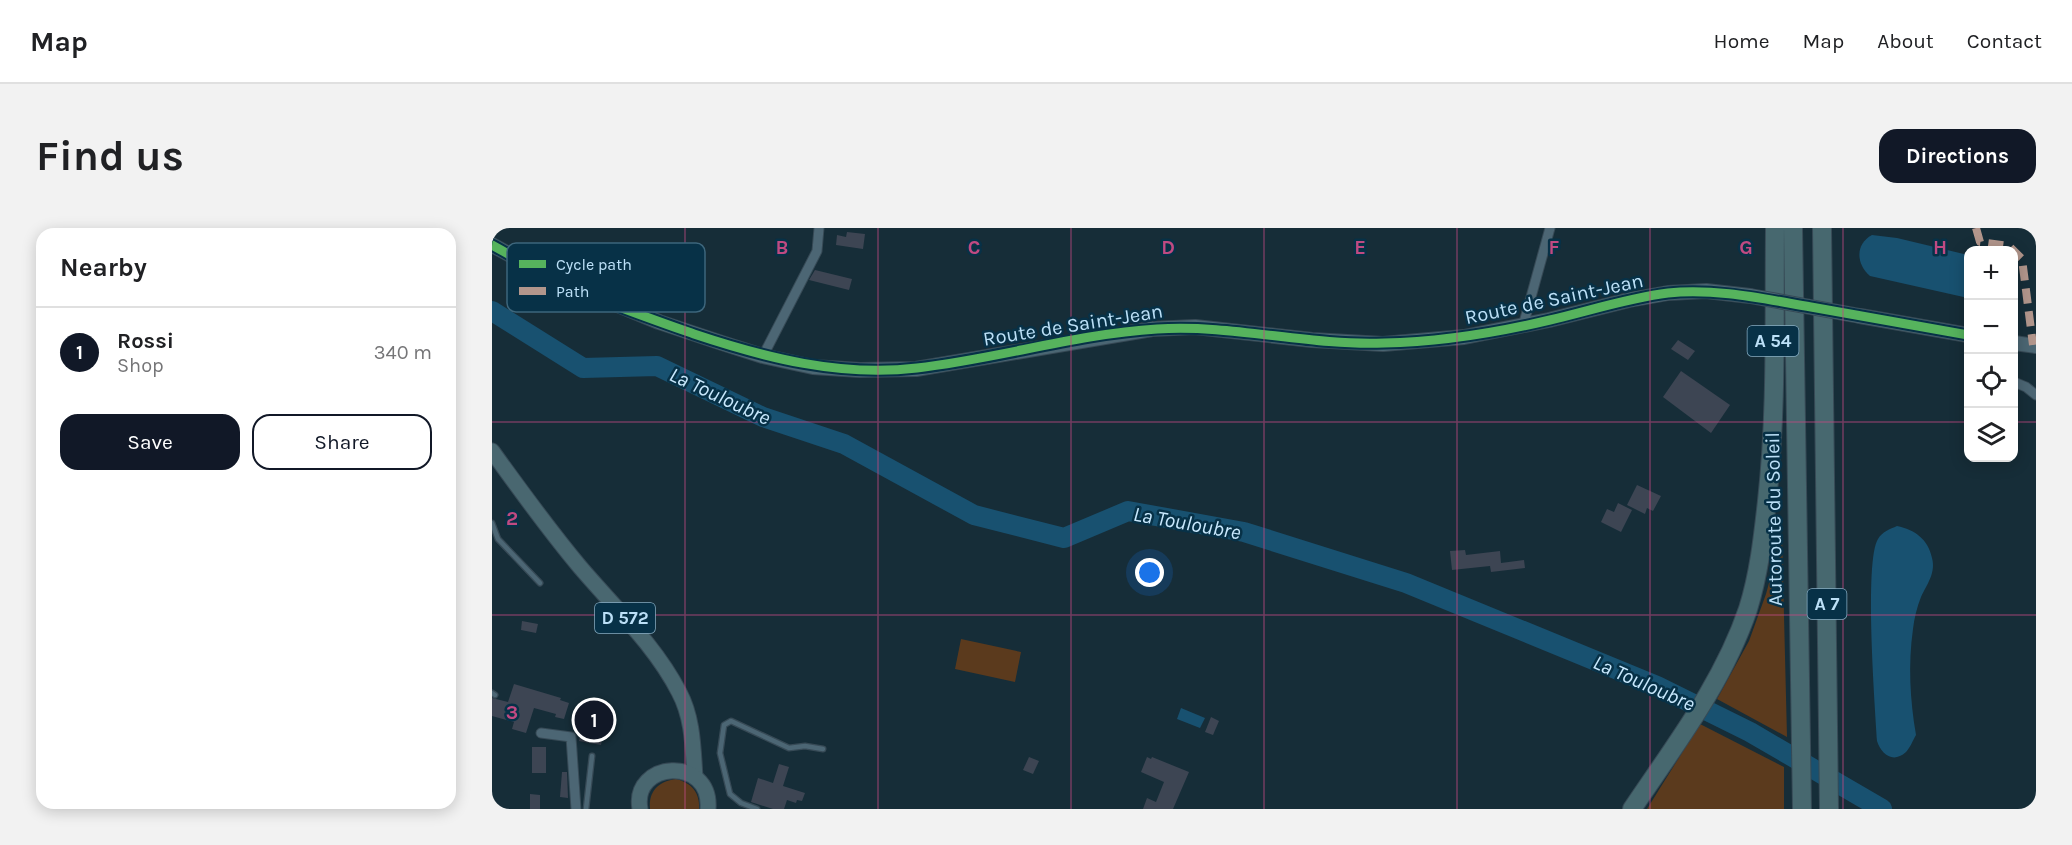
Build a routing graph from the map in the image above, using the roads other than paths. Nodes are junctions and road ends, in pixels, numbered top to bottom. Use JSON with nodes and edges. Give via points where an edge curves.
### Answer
{"nodes":[{"id":1,"x":819,"y":228,"type":"edge"},
{"id":2,"x":1550,"y":228,"type":"edge"},
{"id":3,"x":1775,"y":228,"type":"edge"},
{"id":4,"x":1793,"y":228,"type":"edge"},
{"id":5,"x":1822,"y":228,"type":"edge"},
{"id":6,"x":492,"y":245,"type":"edge"},
{"id":7,"x":507,"y":253,"type":"edge"},
{"id":8,"x":635,"y":312,"type":"edge"},
{"id":9,"x":1523,"y":326,"type":"junction"},
{"id":10,"x":1964,"y":334,"type":"edge"},
{"id":11,"x":2018,"y":344,"type":"edge"},
{"id":12,"x":2036,"y":346,"type":"edge"},
{"id":13,"x":763,"y":356,"type":"junction"},
{"id":14,"x":2018,"y":385,"type":"edge"},
{"id":15,"x":2036,"y":394,"type":"edge"},
{"id":16,"x":492,"y":451,"type":"edge"},
{"id":17,"x":492,"y":523,"type":"edge"},
{"id":18,"x":540,"y":583,"type":"dead end"},
{"id":19,"x":541,"y":733,"type":"dead end"},
{"id":20,"x":693,"y":742,"type":"junction"},
{"id":21,"x":823,"y":748,"type":"dead end"},
{"id":22,"x":592,"y":756,"type":"dead end"},
{"id":23,"x":676,"y":770,"type":"junction"},
{"id":24,"x":695,"y":777,"type":"junction"},
{"id":25,"x":1830,"y":806,"type":"edge"},
{"id":26,"x":638,"y":807,"type":"edge"},
{"id":27,"x":576,"y":809,"type":"edge"},
{"id":28,"x":586,"y":809,"type":"edge"},
{"id":29,"x":708,"y":809,"type":"edge"},
{"id":30,"x":757,"y":809,"type":"edge"},
{"id":31,"x":1632,"y":809,"type":"edge"},
{"id":32,"x":1803,"y":809,"type":"edge"}],
"edges":[{"from":1,"to":13,"type":"street","via":[[817,251]]},
{"from":2,"to":9,"type":"street"},
{"from":3,"to":31,"type":"highway","number":"A 54","via":[[1772,453],[1758,570],[1748,609],[1708,698]]},
{"from":4,"to":32,"type":"highway","name":"Autoroute du Soleil","number":"A 7"},
{"from":5,"to":25,"type":"highway","number":"A 7"},
{"from":6,"to":7,"type":"street","name":"Route de Saint-Jean"},
{"from":8,"to":13,"type":"street","name":"Route de Saint-Jean"},
{"from":9,"to":10,"type":"street","name":"Route de Saint-Jean","bridge":true,"via":[[1629,300],[1706,291]]},
{"from":9,"to":13,"type":"street","name":"Route de Saint-Jean","via":[[1464,337],[1383,344],[1195,327],[1152,329],[916,369],[813,367]]},
{"from":11,"to":12,"type":"street"},
{"from":14,"to":15,"type":"street"},
{"from":16,"to":20,"type":"main road","number":"D 572","via":[[579,566],[654,653],[680,693]]},
{"from":17,"to":18,"type":"lane","via":[[498,539]]},
{"from":19,"to":27,"type":"street","via":[[571,736]]},
{"from":20,"to":23,"type":"main road"},
{"from":20,"to":24,"type":"main road","number":"D 572"},
{"from":21,"to":30,"type":"lane","via":[[789,748],[731,721],[724,725],[720,753],[730,794]]},
{"from":22,"to":28,"type":"lane"},
{"from":23,"to":24,"type":"main road"},
{"from":23,"to":26,"type":"main road","via":[[655,775],[646,783]]},
{"from":24,"to":29,"type":"main road","via":[[706,793]]}]}
